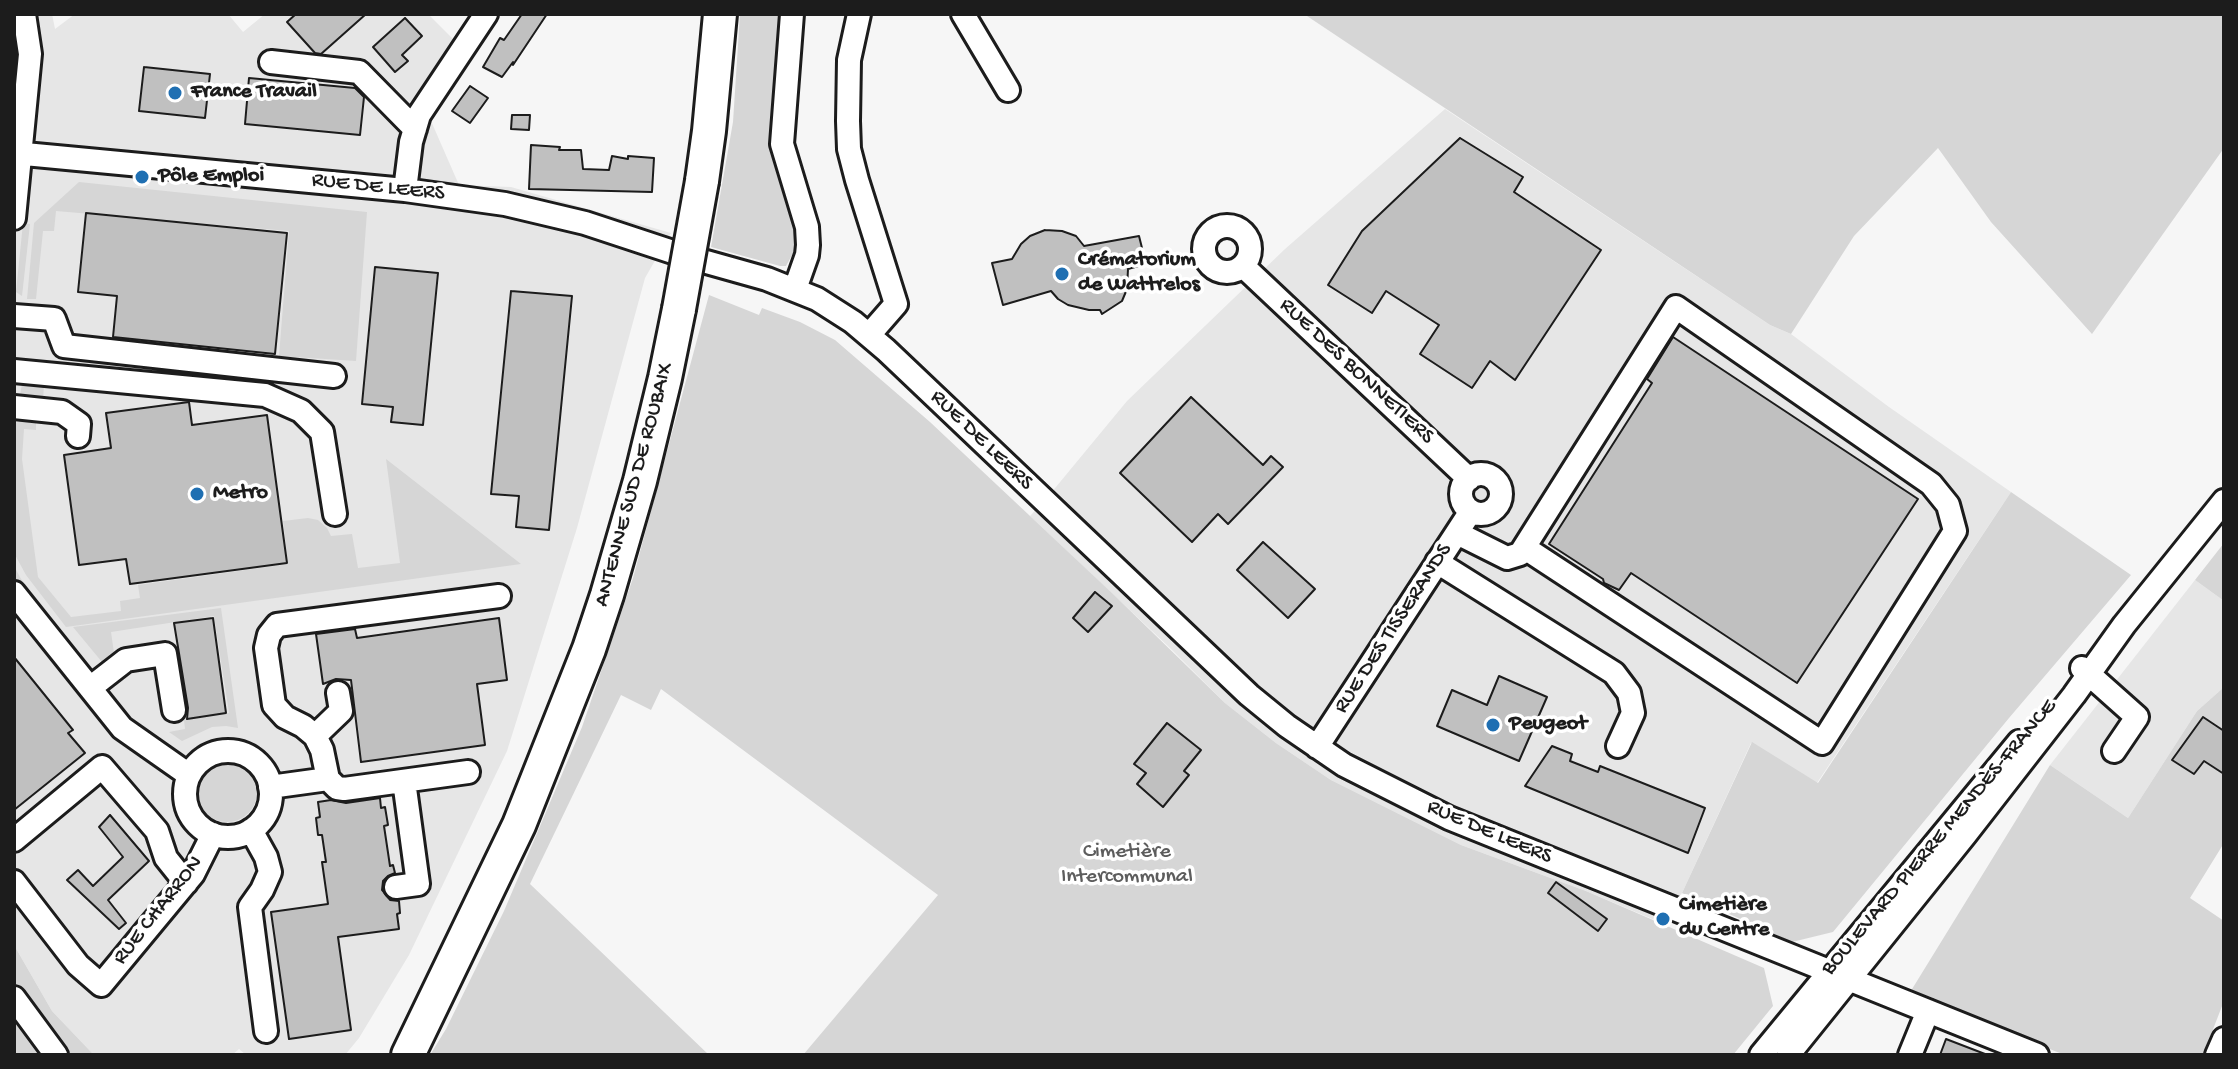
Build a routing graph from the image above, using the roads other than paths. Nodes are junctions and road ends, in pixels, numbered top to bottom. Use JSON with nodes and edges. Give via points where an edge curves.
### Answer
{"nodes":[{"id":1,"x":24,"y":14,"type":"edge"},
{"id":2,"x":486,"y":14,"type":"edge"},
{"id":3,"x":720,"y":14,"type":"edge"},
{"id":4,"x":792,"y":14,"type":"edge"},
{"id":5,"x":859,"y":14,"type":"edge"},
{"id":6,"x":963,"y":14,"type":"edge"},
{"id":7,"x":271,"y":62,"type":"dead end"},
{"id":8,"x":1008,"y":90,"type":"dead end"},
{"id":9,"x":415,"y":129,"type":"junction"},
{"id":10,"x":17,"y":153,"type":"edge"},
{"id":11,"x":405,"y":190,"type":"junction"},
{"id":12,"x":14,"y":218,"type":"edge"},
{"id":13,"x":1243,"y":266,"type":"dead end"},
{"id":14,"x":795,"y":289,"type":"junction"},
{"id":15,"x":14,"y":316,"type":"edge"},
{"id":16,"x":869,"y":335,"type":"junction"},
{"id":17,"x":14,"y":371,"type":"edge"},
{"id":18,"x":334,"y":376,"type":"dead end"},
{"id":19,"x":14,"y":407,"type":"edge"},
{"id":20,"x":78,"y":436,"type":"dead end"},
{"id":21,"x":1469,"y":479,"type":"junction"},
{"id":22,"x":2224,"y":501,"type":"edge"},
{"id":23,"x":1471,"y":511,"type":"junction"},
{"id":24,"x":335,"y":514,"type":"dead end"},
{"id":25,"x":1457,"y":533,"type":"junction"},
{"id":26,"x":1525,"y":548,"type":"junction"},
{"id":27,"x":1437,"y":562,"type":"junction"},
{"id":28,"x":14,"y":593,"type":"edge"},
{"id":29,"x":499,"y":596,"type":"dead end"},
{"id":30,"x":2085,"y":672,"type":"junction"},
{"id":31,"x":90,"y":688,"type":"junction"},
{"id":32,"x":338,"y":693,"type":"dead end"},
{"id":33,"x":174,"y":710,"type":"dead end"},
{"id":34,"x":315,"y":736,"type":"junction"},
{"id":35,"x":1618,"y":746,"type":"dead end"},
{"id":36,"x":1317,"y":747,"type":"junction"},
{"id":37,"x":2114,"y":751,"type":"dead end"},
{"id":38,"x":468,"y":772,"type":"dead end"},
{"id":39,"x":189,"y":775,"type":"junction"},
{"id":40,"x":328,"y":779,"type":"junction"},
{"id":41,"x":404,"y":781,"type":"junction"},
{"id":42,"x":270,"y":787,"type":"junction"},
{"id":43,"x":251,"y":830,"type":"junction"},
{"id":44,"x":213,"y":834,"type":"junction"},
{"id":45,"x":14,"y":840,"type":"edge"},
{"id":46,"x":14,"y":882,"type":"edge"},
{"id":47,"x":186,"y":883,"type":"junction"},
{"id":48,"x":396,"y":887,"type":"dead end"},
{"id":49,"x":467,"y":933,"type":"junction"},
{"id":50,"x":1840,"y":975,"type":"junction"},
{"id":51,"x":14,"y":998,"type":"edge"},
{"id":52,"x":1928,"y":1011,"type":"junction"},
{"id":53,"x":266,"y":1031,"type":"dead end"},
{"id":54,"x":2224,"y":1039,"type":"edge"},
{"id":55,"x":56,"y":1055,"type":"edge"},
{"id":56,"x":389,"y":1055,"type":"edge"},
{"id":57,"x":408,"y":1055,"type":"edge"},
{"id":58,"x":1761,"y":1055,"type":"edge"},
{"id":59,"x":1788,"y":1055,"type":"edge"},
{"id":60,"x":1910,"y":1055,"type":"edge"},
{"id":61,"x":2037,"y":1055,"type":"edge"},
{"id":62,"x":2217,"y":1055,"type":"edge"}],
"edges":[{"from":1,"to":10,"type":"street","via":[[30,54]]},
{"from":2,"to":9,"type":"street"},
{"from":3,"to":49,"type":"highway","name":"ANTENNE SUD DE ROUBAIX","bridge":true,"via":[[702,181],[640,481],[589,649],[519,825]]},
{"from":4,"to":14,"type":"street","via":[[782,144],[808,245]]},
{"from":5,"to":16,"type":"street","via":[[849,60],[849,149],[896,304]]},
{"from":6,"to":8,"type":"street"},
{"from":7,"to":9,"type":"street","via":[[359,72]]},
{"from":9,"to":11,"type":"street"},
{"from":10,"to":11,"type":"street","name":"RUE DE LEERS"},
{"from":10,"to":12,"type":"street"},
{"from":11,"to":14,"type":"street","name":"RUE DE LEERS","via":[[557,215]]},
{"from":13,"to":21,"type":"street","name":"RUE DES BONNETIERS"},
{"from":14,"to":16,"type":"street","name":"RUE DE LEERS"},
{"from":15,"to":18,"type":"street","via":[[54,319],[64,346]]},
{"from":16,"to":36,"type":"street","name":"RUE DE LEERS","via":[[1241,688]]},
{"from":17,"to":24,"type":"street","via":[[265,395],[301,411],[322,432]]},
{"from":19,"to":20,"type":"street","via":[[62,412],[79,424]]},
{"from":21,"to":23,"type":"street","via":[[1462,495]]},
{"from":21,"to":23,"type":"street","name":"RUE DES TISSERANDS","via":[[1488,475],[1498,483],[1501,496],[1484,514]]},
{"from":22,"to":30,"type":"street","name":"BOULEVARD PIERRE MENDÈS-FRANCE"},
{"from":23,"to":25,"type":"street","name":"RUE DES TISSERANDS"},
{"from":25,"to":26,"type":"street","via":[[1507,558]]},
{"from":25,"to":27,"type":"street","name":"RUE DES TISSERANDS"},
{"from":26,"to":26,"type":"street","via":[[1676,307],[1931,484],[1948,505],[1955,531],[1822,743]]},
{"from":27,"to":35,"type":"street","via":[[1614,673],[1629,693],[1633,713]]},
{"from":27,"to":36,"type":"street","name":"RUE DES TISSERANDS"},
{"from":28,"to":31,"type":"street"},
{"from":29,"to":34,"type":"street","via":[[277,625],[266,648],[274,705]]},
{"from":30,"to":37,"type":"street","via":[[2137,717]]},
{"from":30,"to":50,"type":"street","name":"BOULEVARD PIERRE MENDÈS-FRANCE","via":[[1965,835]]},
{"from":31,"to":33,"type":"street","via":[[126,660],[165,654]]},
{"from":31,"to":39,"type":"street","via":[[122,728]]},
{"from":32,"to":34,"type":"street","via":[[341,711]]},
{"from":34,"to":40,"type":"street"},
{"from":36,"to":50,"type":"street","name":"RUE DE LEERS","via":[[1449,818]]},
{"from":38,"to":41,"type":"street"},
{"from":39,"to":42,"type":"street","via":[[209,755],[238,752],[263,768]]},
{"from":39,"to":44,"type":"street","via":[[188,810]]},
{"from":40,"to":41,"type":"street","via":[[344,789]]},
{"from":40,"to":42,"type":"street"},
{"from":41,"to":48,"type":"street","via":[[418,884]]},
{"from":42,"to":43,"type":"street","via":[[265,815]]},
{"from":43,"to":44,"type":"street","via":[[233,836]]},
{"from":43,"to":53,"type":"street","via":[[270,872],[250,907]]},
{"from":44,"to":47,"type":"street","name":"RUE CHARRON"},
{"from":45,"to":47,"type":"street","via":[[102,767],[157,831],[166,858]]},
{"from":46,"to":47,"type":"street","name":"RUE CHARRON","via":[[78,965],[101,985]]},
{"from":49,"to":56,"type":"highway","name":"ANTENNE SUD DE ROUBAIX"},
{"from":49,"to":57,"type":"highway","name":"ANTENNE SUD DE ROUBAIX"},
{"from":50,"to":52,"type":"street","name":"RUE DE LEERS"},
{"from":50,"to":58,"type":"street","name":"BOULEVARD PIERRE MENDÈS-FRANCE"},
{"from":50,"to":59,"type":"street","name":"BOULEVARD PIERRE MENDÈS-FRANCE"},
{"from":51,"to":55,"type":"street"},
{"from":52,"to":60,"type":"street"},
{"from":52,"to":61,"type":"street","name":"RUE DE LEERS"},
{"from":54,"to":62,"type":"street"}]}
